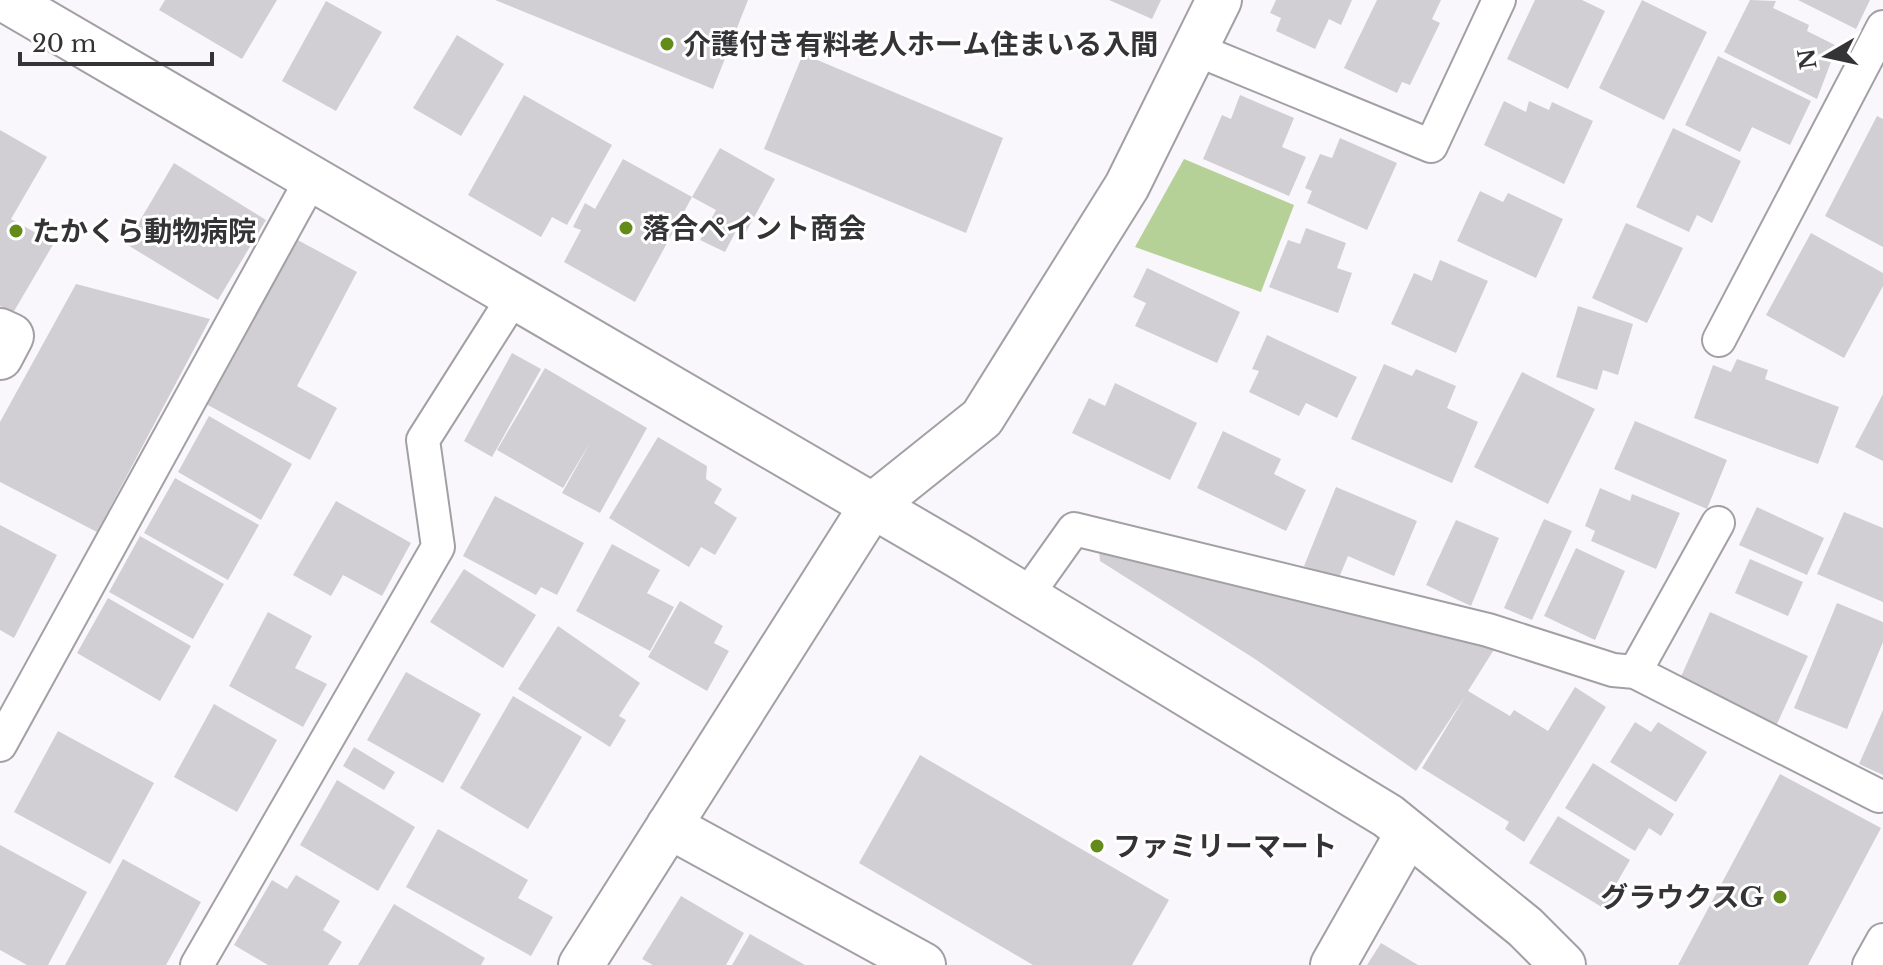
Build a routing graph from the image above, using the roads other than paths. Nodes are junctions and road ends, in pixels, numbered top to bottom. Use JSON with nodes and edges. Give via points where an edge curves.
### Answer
{"nodes":[{"id":1,"x":6,"y":0,"type":"edge"},
{"id":2,"x":1219,"y":0,"type":"edge"},
{"id":3,"x":1499,"y":0,"type":"edge"},
{"id":4,"x":1883,"y":27,"type":"edge"},
{"id":5,"x":1195,"y":49,"type":"junction"},
{"id":6,"x":312,"y":178,"type":"junction"},
{"id":7,"x":515,"y":295,"type":"junction"},
{"id":8,"x":0,"y":331,"type":"edge"},
{"id":9,"x":1719,"y":340,"type":"dead end"},
{"id":10,"x":0,"y":357,"type":"edge"},
{"id":11,"x":872,"y":506,"type":"junction"},
{"id":12,"x":1718,"y":523,"type":"dead end"},
{"id":13,"x":1025,"y":598,"type":"junction"},
{"id":14,"x":1635,"y":672,"type":"junction"},
{"id":15,"x":0,"y":745,"type":"edge"},
{"id":16,"x":1879,"y":796,"type":"dead end"},
{"id":17,"x":669,"y":826,"type":"junction"},
{"id":18,"x":1408,"y":833,"type":"junction"},
{"id":19,"x":1883,"y":940,"type":"edge"},
{"id":20,"x":197,"y":965,"type":"edge"},
{"id":21,"x":581,"y":965,"type":"edge"},
{"id":22,"x":923,"y":965,"type":"edge"},
{"id":23,"x":1333,"y":965,"type":"edge"},
{"id":24,"x":1563,"y":965,"type":"edge"},
{"id":25,"x":1869,"y":965,"type":"edge"}],
"edges":[{"from":1,"to":6,"type":"street"},
{"from":2,"to":5,"type":"street"},
{"from":3,"to":5,"type":"lane","via":[[1431,146]]},
{"from":4,"to":9,"type":"lane"},
{"from":5,"to":11,"type":"street","via":[[1127,186],[982,418]]},
{"from":6,"to":7,"type":"street"},
{"from":6,"to":15,"type":"lane"},
{"from":7,"to":11,"type":"street"},
{"from":7,"to":20,"type":"lane","via":[[423,440],[438,547]]},
{"from":8,"to":10,"type":"street","via":[[11,336]]},
{"from":11,"to":13,"type":"street"},
{"from":11,"to":17,"type":"street"},
{"from":12,"to":14,"type":"lane"},
{"from":13,"to":14,"type":"lane","via":[[1074,529],[1488,630],[1613,670]]},
{"from":13,"to":18,"type":"street","via":[[1388,816]]},
{"from":14,"to":16,"type":"lane"},
{"from":17,"to":21,"type":"street"},
{"from":17,"to":22,"type":"street"},
{"from":18,"to":23,"type":"street"},
{"from":18,"to":24,"type":"street","via":[[1525,927]]},
{"from":19,"to":25,"type":"lane"}]}
